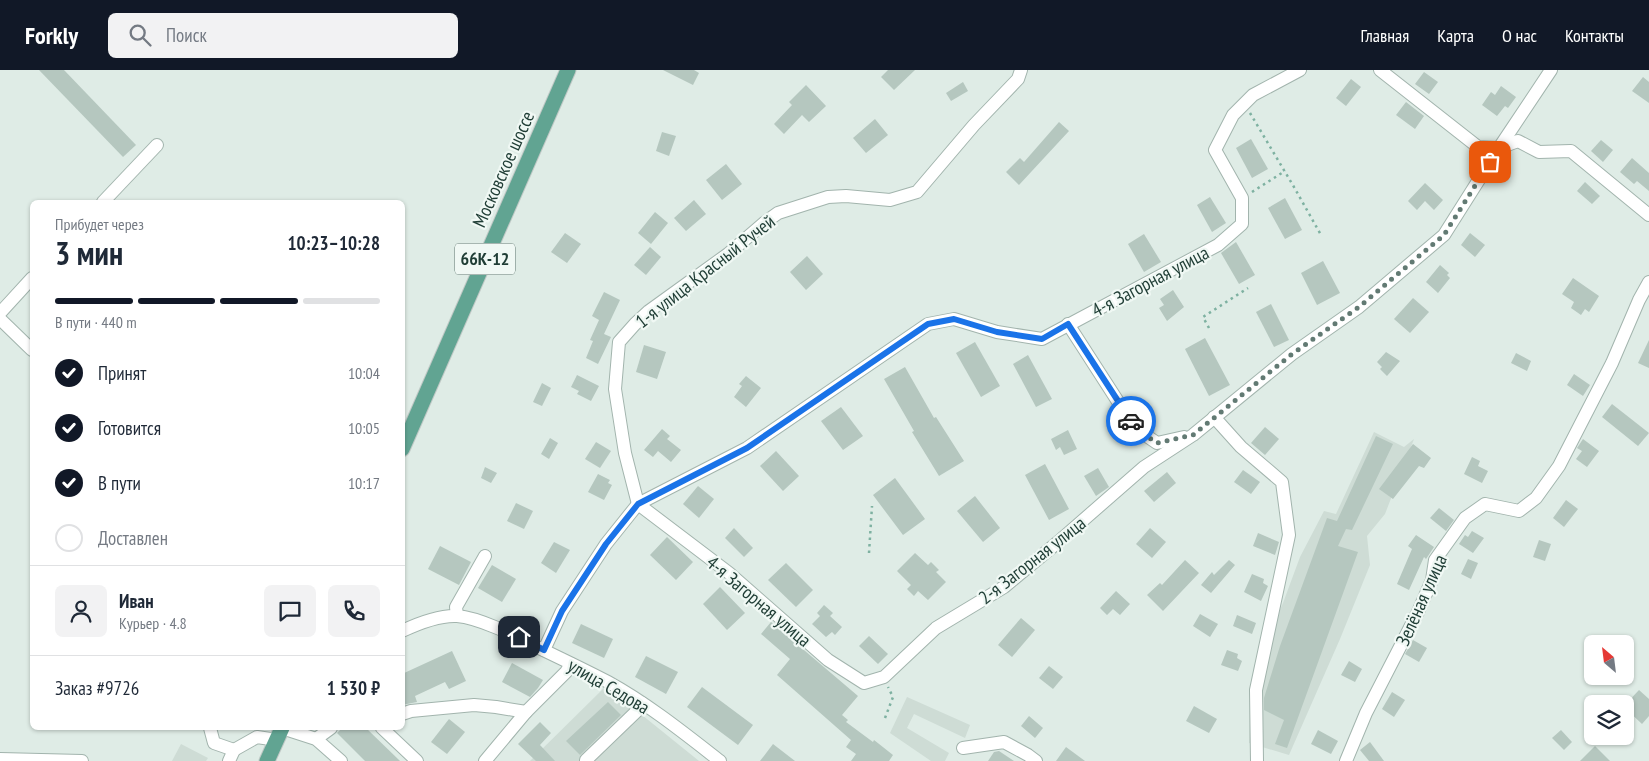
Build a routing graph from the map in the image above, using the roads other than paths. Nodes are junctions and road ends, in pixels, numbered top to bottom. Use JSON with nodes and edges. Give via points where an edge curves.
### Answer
{"nodes":[{"id":1,"x":568,"y":70,"type":"edge"},
{"id":2,"x":1021,"y":70,"type":"edge"},
{"id":3,"x":1300,"y":70,"type":"edge"},
{"id":4,"x":1380,"y":70,"type":"edge"},
{"id":5,"x":1551,"y":70,"type":"edge"},
{"id":6,"x":157,"y":145,"type":"dead end"},
{"id":7,"x":1499,"y":148,"type":"junction"},
{"id":8,"x":106,"y":200,"type":"edge"},
{"id":9,"x":1649,"y":215,"type":"edge"},
{"id":10,"x":30,"y":280,"type":"edge"},
{"id":11,"x":1649,"y":282,"type":"edge"},
{"id":12,"x":0,"y":313,"type":"edge"},
{"id":13,"x":0,"y":319,"type":"edge"},
{"id":14,"x":1068,"y":324,"type":"junction"},
{"id":15,"x":30,"y":348,"type":"edge"},
{"id":16,"x":1214,"y":417,"type":"junction"},
{"id":17,"x":1193,"y":435,"type":"junction"},
{"id":18,"x":405,"y":442,"type":"edge"},
{"id":19,"x":638,"y":504,"type":"junction"},
{"id":20,"x":486,"y":556,"type":"dead end"},
{"id":21,"x":457,"y":616,"type":"junction"},
{"id":22,"x":405,"y":630,"type":"edge"},
{"id":23,"x":544,"y":650,"type":"junction"},
{"id":24,"x":571,"y":664,"type":"junction"},
{"id":25,"x":884,"y":677,"type":"joint"},
{"id":26,"x":642,"y":703,"type":"junction"},
{"id":27,"x":526,"y":712,"type":"junction"},
{"id":28,"x":405,"y":713,"type":"edge"},
{"id":29,"x":211,"y":730,"type":"edge"},
{"id":30,"x":328,"y":730,"type":"edge"},
{"id":31,"x":384,"y":730,"type":"edge"},
{"id":32,"x":280,"y":732,"type":"edge"},
{"id":33,"x":316,"y":739,"type":"junction"},
{"id":34,"x":963,"y":748,"type":"dead end"},
{"id":35,"x":232,"y":755,"type":"edge"},
{"id":36,"x":0,"y":759,"type":"edge"},
{"id":37,"x":586,"y":760,"type":"edge"},
{"id":38,"x":82,"y":761,"type":"edge"},
{"id":39,"x":268,"y":761,"type":"edge"},
{"id":40,"x":341,"y":761,"type":"edge"},
{"id":41,"x":417,"y":761,"type":"edge"},
{"id":42,"x":485,"y":761,"type":"edge"},
{"id":43,"x":720,"y":761,"type":"edge"},
{"id":44,"x":1036,"y":761,"type":"edge"},
{"id":45,"x":1257,"y":761,"type":"edge"},
{"id":46,"x":1346,"y":761,"type":"edge"}],
"edges":[{"from":1,"to":18,"type":"main road","name":"Московское шоссе","number":"66К-12"},
{"from":2,"to":19,"type":"street","name":"1-я улица Красный Ручей","via":[[1018,79],[917,192],[890,200],[828,197],[778,213],[635,324],[620,342],[615,389],[625,453]]},
{"from":3,"to":14,"type":"street","name":"4-я Загорная улица","via":[[1253,95],[1233,115],[1215,150],[1242,198],[1242,224],[1218,245]]},
{"from":4,"to":7,"type":"street","via":[[1478,147]]},
{"from":5,"to":7,"type":"street","name":"2-я Загорная улица"},
{"from":6,"to":8,"type":"street"},
{"from":7,"to":9,"type":"street","via":[[1518,140],[1538,152],[1571,151]]},
{"from":7,"to":16,"type":"street","name":"2-я Загорная улица","via":[[1444,235],[1359,307],[1292,354]]},
{"from":10,"to":12,"type":"street"},
{"from":11,"to":46,"type":"street","name":"Зелёная улица","via":[[1559,466],[1536,498],[1519,511],[1485,504],[1464,518],[1435,560],[1432,580],[1418,612],[1366,713]]},
{"from":13,"to":15,"type":"street"},
{"from":14,"to":17,"type":"street","via":[[1135,428],[1157,443]]},
{"from":14,"to":19,"type":"street","name":"4-я Загорная улица","via":[[1042,339],[997,332],[954,319],[928,324],[747,448]]},
{"from":16,"to":17,"type":"street","name":"2-я Загорная улица"},
{"from":16,"to":45,"type":"street","via":[[1282,482],[1289,535],[1256,690]]},
{"from":17,"to":25,"type":"street","name":"2-я Загорная улица","via":[[1144,467],[1004,587],[936,628]]},
{"from":19,"to":23,"type":"street","name":"4-я Загорная улица","via":[[606,544],[562,611]]},
{"from":19,"to":25,"type":"street","name":"4-я Загорная улица","via":[[729,573],[828,660],[864,683]]},
{"from":20,"to":21,"type":"street","via":[[456,607]]},
{"from":21,"to":22,"type":"street","name":"улица Седова","via":[[444,616]]},
{"from":21,"to":23,"type":"street","name":"улица Седова","via":[[519,637]]},
{"from":23,"to":24,"type":"street","name":"улица Седова"},
{"from":24,"to":26,"type":"street","name":"улица Седова"},
{"from":24,"to":27,"type":"street"},
{"from":26,"to":37,"type":"street"},
{"from":26,"to":43,"type":"street","name":"улица Седова"},
{"from":27,"to":28,"type":"street","via":[[474,705]]},
{"from":27,"to":42,"type":"street"},
{"from":29,"to":35,"type":"street","via":[[214,743]]},
{"from":30,"to":33,"type":"street"},
{"from":31,"to":41,"type":"street"},
{"from":32,"to":33,"type":"street"},
{"from":32,"to":35,"type":"street","via":[[257,737]]},
{"from":32,"to":39,"type":"main road"},
{"from":33,"to":40,"type":"street"},
{"from":34,"to":44,"type":"street","via":[[1004,742]]},
{"from":36,"to":38,"type":"street"}]}
